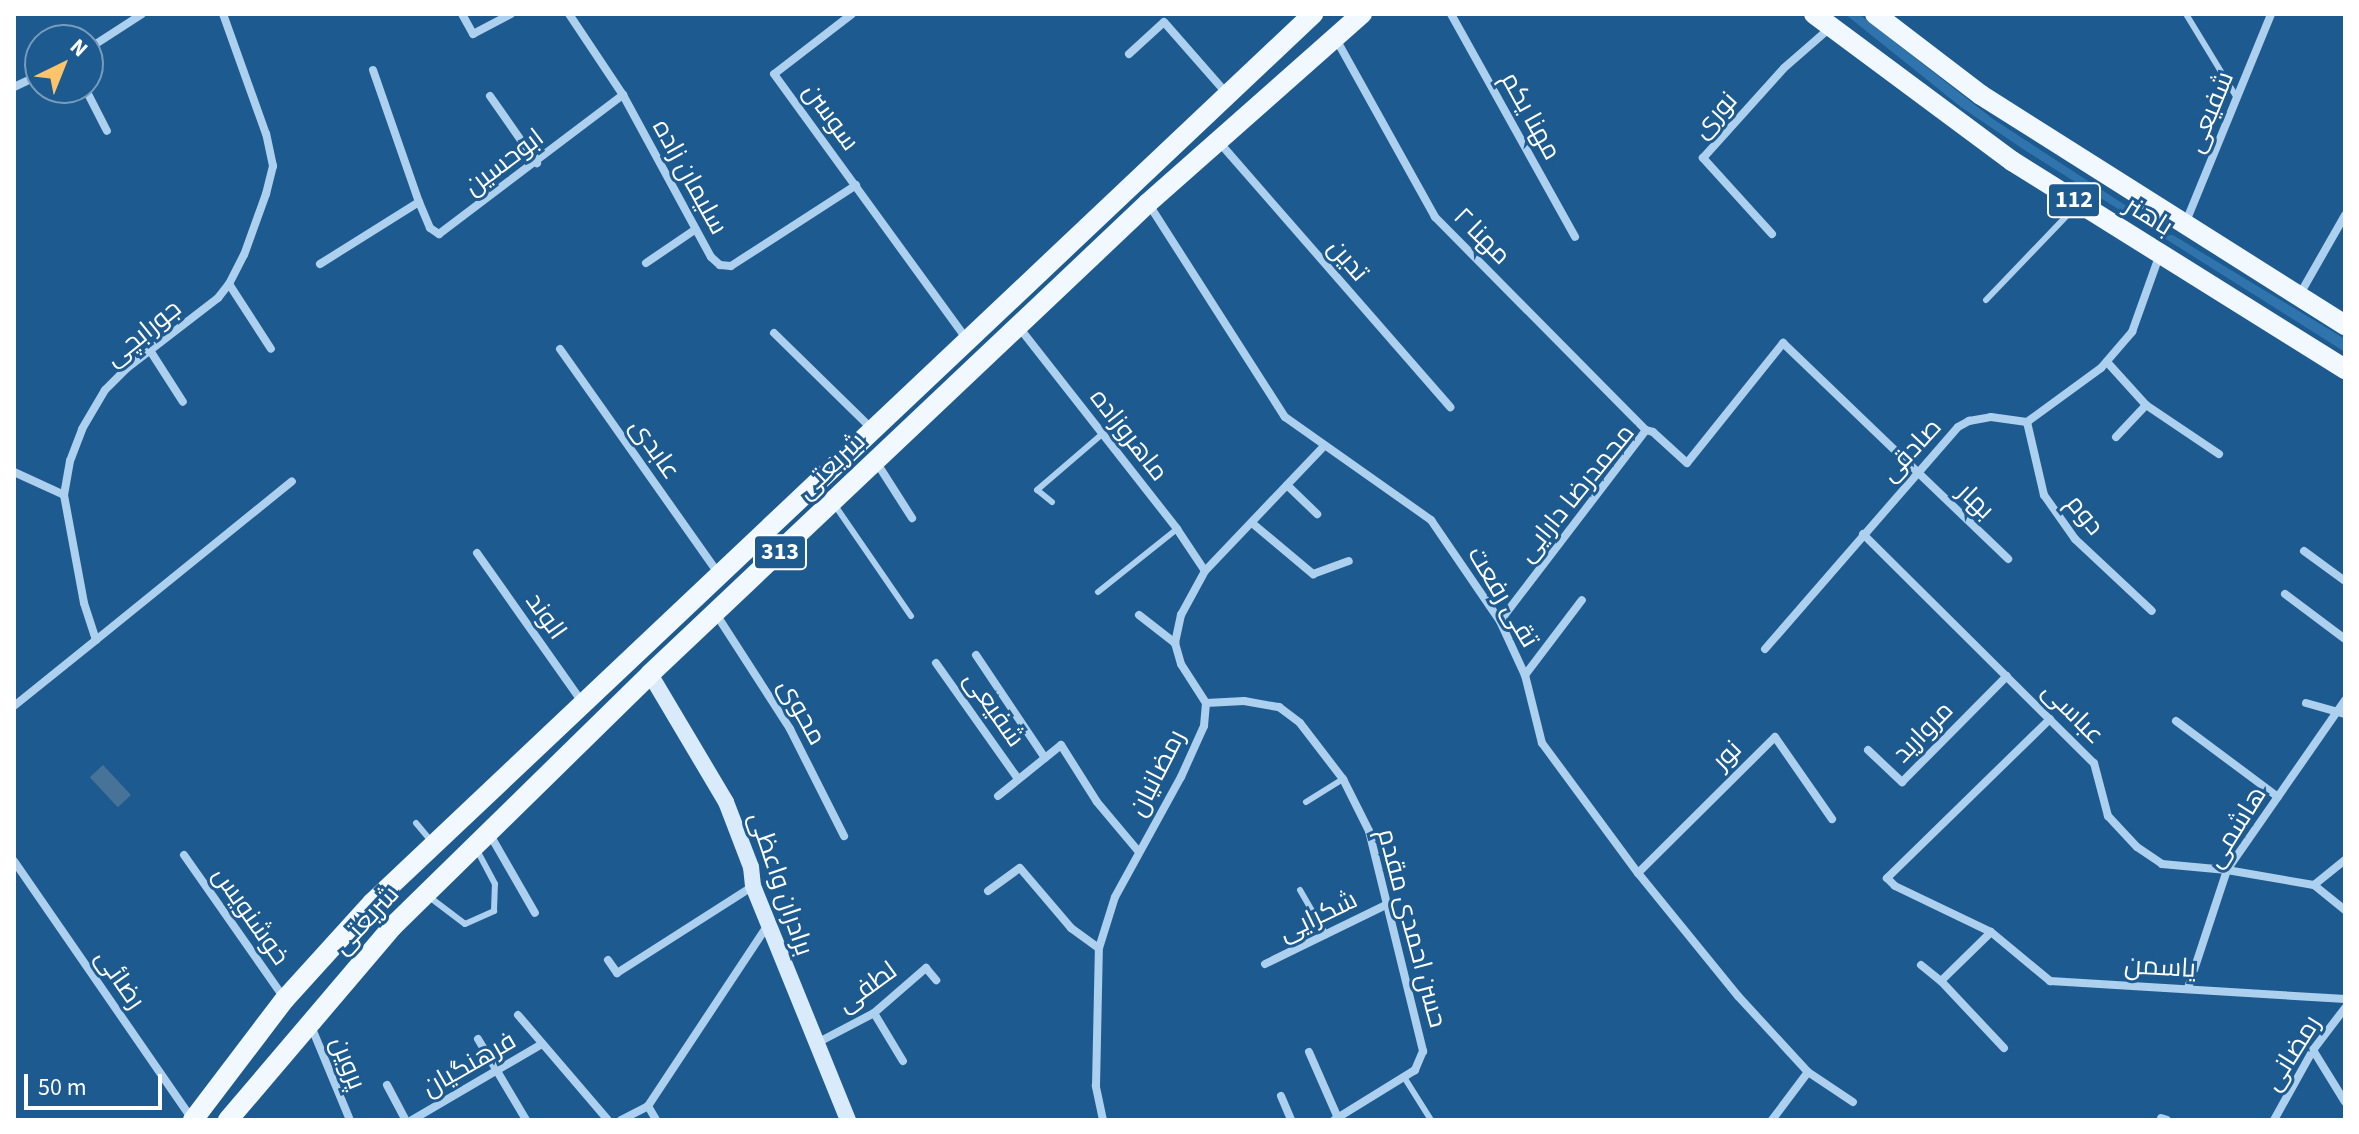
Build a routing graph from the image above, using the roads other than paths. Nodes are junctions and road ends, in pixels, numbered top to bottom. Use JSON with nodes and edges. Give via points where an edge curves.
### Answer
{"nodes":[{"id":1,"x":142,"y":14,"type":"edge"},
{"id":2,"x":223,"y":14,"type":"edge"},
{"id":3,"x":462,"y":14,"type":"edge"},
{"id":4,"x":511,"y":14,"type":"edge"},
{"id":5,"x":569,"y":14,"type":"edge"},
{"id":6,"x":852,"y":14,"type":"edge"},
{"id":7,"x":1313,"y":14,"type":"edge"},
{"id":8,"x":1362,"y":14,"type":"edge"},
{"id":9,"x":1451,"y":14,"type":"edge"},
{"id":10,"x":1814,"y":14,"type":"edge"},
{"id":11,"x":1875,"y":14,"type":"edge"},
{"id":12,"x":2186,"y":14,"type":"edge"},
{"id":13,"x":2271,"y":14,"type":"edge"},
{"id":14,"x":1831,"y":27,"type":"junction"},
{"id":15,"x":1335,"y":36,"type":"junction"},
{"id":16,"x":104,"y":39,"type":"edge"},
{"id":17,"x":1129,"y":54,"type":"dead end"},
{"id":18,"x":373,"y":70,"type":"dead end"},
{"id":19,"x":1227,"y":94,"type":"junction"},
{"id":20,"x":623,"y":95,"type":"junction"},
{"id":21,"x":490,"y":96,"type":"dead end"},
{"id":22,"x":2237,"y":98,"type":"junction"},
{"id":23,"x":93,"y":104,"type":"edge"},
{"id":24,"x":107,"y":131,"type":"dead end"},
{"id":25,"x":1217,"y":141,"type":"junction"},
{"id":26,"x":537,"y":163,"type":"junction"},
{"id":27,"x":856,"y":185,"type":"junction"},
{"id":28,"x":419,"y":202,"type":"junction"},
{"id":29,"x":1148,"y":203,"type":"junction"},
{"id":30,"x":2079,"y":203,"type":"junction"},
{"id":31,"x":2345,"y":215,"type":"edge"},
{"id":32,"x":2185,"y":224,"type":"junction"},
{"id":33,"x":696,"y":229,"type":"junction"},
{"id":34,"x":1772,"y":234,"type":"dead end"},
{"id":35,"x":1575,"y":237,"type":"dead end"},
{"id":36,"x":2160,"y":254,"type":"junction"},
{"id":37,"x":646,"y":263,"type":"dead end"},
{"id":38,"x":320,"y":264,"type":"dead end"},
{"id":39,"x":229,"y":284,"type":"junction"},
{"id":40,"x":2299,"y":296,"type":"junction"},
{"id":41,"x":1986,"y":300,"type":"dead end"},
{"id":42,"x":1018,"y":325,"type":"junction"},
{"id":43,"x":2345,"y":325,"type":"edge"},
{"id":44,"x":774,"y":333,"type":"dead end"},
{"id":45,"x":967,"y":340,"type":"junction"},
{"id":46,"x":271,"y":349,"type":"dead end"},
{"id":47,"x":560,"y":349,"type":"dead end"},
{"id":48,"x":151,"y":352,"type":"junction"},
{"id":49,"x":2107,"y":362,"type":"junction"},
{"id":50,"x":2345,"y":369,"type":"edge"},
{"id":51,"x":183,"y":402,"type":"dead end"},
{"id":52,"x":2146,"y":405,"type":"junction"},
{"id":53,"x":1450,"y":407,"type":"dead end"},
{"id":54,"x":2027,"y":422,"type":"junction"},
{"id":55,"x":872,"y":428,"type":"junction"},
{"id":56,"x":1646,"y":430,"type":"junction"},
{"id":57,"x":1102,"y":434,"type":"junction"},
{"id":58,"x":2116,"y":437,"type":"dead end"},
{"id":59,"x":1323,"y":447,"type":"junction"},
{"id":60,"x":2219,"y":454,"type":"dead end"},
{"id":61,"x":875,"y":460,"type":"junction"},
{"id":62,"x":14,"y":472,"type":"edge"},
{"id":63,"x":1917,"y":472,"type":"junction"},
{"id":64,"x":292,"y":481,"type":"dead end"},
{"id":65,"x":1287,"y":485,"type":"junction"},
{"id":66,"x":64,"y":495,"type":"junction"},
{"id":67,"x":831,"y":501,"type":"junction"},
{"id":68,"x":1052,"y":502,"type":"dead end"},
{"id":69,"x":1317,"y":514,"type":"dead end"},
{"id":70,"x":912,"y":518,"type":"dead end"},
{"id":71,"x":1252,"y":523,"type":"junction"},
{"id":72,"x":1177,"y":529,"type":"junction"},
{"id":73,"x":1863,"y":534,"type":"junction"},
{"id":74,"x":2304,"y":551,"type":"dead end"},
{"id":75,"x":477,"y":553,"type":"dead end"},
{"id":76,"x":2008,"y":559,"type":"dead end"},
{"id":77,"x":1349,"y":561,"type":"dead end"},
{"id":78,"x":1205,"y":571,"type":"junction"},
{"id":79,"x":718,"y":573,"type":"junction"},
{"id":80,"x":2345,"y":581,"type":"edge"},
{"id":81,"x":1098,"y":592,"type":"dead end"},
{"id":82,"x":2285,"y":594,"type":"dead end"},
{"id":83,"x":1582,"y":600,"type":"dead end"},
{"id":84,"x":2152,"y":611,"type":"dead end"},
{"id":85,"x":716,"y":614,"type":"junction"},
{"id":86,"x":1139,"y":615,"type":"dead end"},
{"id":87,"x":911,"y":616,"type":"dead end"},
{"id":88,"x":1500,"y":621,"type":"junction"},
{"id":89,"x":2345,"y":639,"type":"edge"},
{"id":90,"x":96,"y":640,"type":"junction"},
{"id":91,"x":1175,"y":643,"type":"junction"},
{"id":92,"x":1765,"y":649,"type":"dead end"},
{"id":93,"x":976,"y":655,"type":"dead end"},
{"id":94,"x":936,"y":663,"type":"dead end"},
{"id":95,"x":650,"y":674,"type":"junction"},
{"id":96,"x":1525,"y":675,"type":"junction"},
{"id":97,"x":2007,"y":676,"type":"junction"},
{"id":98,"x":2345,"y":700,"type":"edge"},
{"id":99,"x":582,"y":702,"type":"junction"},
{"id":100,"x":1206,"y":703,"type":"junction"},
{"id":101,"x":2306,"y":703,"type":"dead end"},
{"id":102,"x":14,"y":706,"type":"edge"},
{"id":103,"x":2342,"y":712,"type":"edge"},
{"id":104,"x":2050,"y":719,"type":"junction"},
{"id":105,"x":2176,"y":721,"type":"dead end"},
{"id":106,"x":1868,"y":750,"type":"dead end"},
{"id":107,"x":1045,"y":758,"type":"junction"},
{"id":108,"x":1018,"y":779,"type":"junction"},
{"id":109,"x":1343,"y":779,"type":"junction"},
{"id":110,"x":998,"y":796,"type":"dead end"},
{"id":111,"x":2278,"y":797,"type":"junction"},
{"id":112,"x":1306,"y":802,"type":"dead end"},
{"id":113,"x":1832,"y":819,"type":"dead end"},
{"id":114,"x":416,"y":823,"type":"dead end"},
{"id":115,"x":844,"y":836,"type":"dead end"},
{"id":116,"x":482,"y":839,"type":"junction"},
{"id":117,"x":433,"y":844,"type":"junction"},
{"id":118,"x":1139,"y":852,"type":"junction"},
{"id":119,"x":184,"y":855,"type":"dead end"},
{"id":120,"x":2345,"y":860,"type":"edge"},
{"id":121,"x":14,"y":861,"type":"edge"},
{"id":122,"x":2227,"y":870,"type":"junction"},
{"id":123,"x":1638,"y":873,"type":"junction"},
{"id":124,"x":2314,"y":885,"type":"junction"},
{"id":125,"x":753,"y":886,"type":"junction"},
{"id":126,"x":1300,"y":890,"type":"dead end"},
{"id":127,"x":988,"y":891,"type":"dead end"},
{"id":128,"x":425,"y":894,"type":"junction"},
{"id":129,"x":1388,"y":904,"type":"junction"},
{"id":130,"x":2345,"y":910,"type":"edge"},
{"id":131,"x":535,"y":913,"type":"dead end"},
{"id":132,"x":768,"y":925,"type":"junction"},
{"id":133,"x":1991,"y":932,"type":"junction"},
{"id":134,"x":1326,"y":935,"type":"junction"},
{"id":135,"x":1099,"y":948,"type":"junction"},
{"id":136,"x":608,"y":960,"type":"dead end"},
{"id":137,"x":1265,"y":964,"type":"dead end"},
{"id":138,"x":1921,"y":965,"type":"dead end"},
{"id":139,"x":936,"y":980,"type":"dead end"},
{"id":140,"x":1941,"y":981,"type":"junction"},
{"id":141,"x":2188,"y":988,"type":"junction"},
{"id":142,"x":285,"y":999,"type":"junction"},
{"id":143,"x":2345,"y":999,"type":"edge"},
{"id":144,"x":2345,"y":1008,"type":"edge"},
{"id":145,"x":874,"y":1013,"type":"junction"},
{"id":146,"x":518,"y":1015,"type":"dead end"},
{"id":147,"x":309,"y":1022,"type":"junction"},
{"id":148,"x":478,"y":1039,"type":"dead end"},
{"id":149,"x":542,"y":1044,"type":"junction"},
{"id":150,"x":815,"y":1044,"type":"junction"},
{"id":151,"x":2004,"y":1048,"type":"dead end"},
{"id":152,"x":2313,"y":1050,"type":"junction"},
{"id":153,"x":1309,"y":1052,"type":"dead end"},
{"id":154,"x":903,"y":1061,"type":"dead end"},
{"id":155,"x":497,"y":1071,"type":"junction"},
{"id":156,"x":1808,"y":1072,"type":"junction"},
{"id":157,"x":1404,"y":1077,"type":"junction"},
{"id":158,"x":387,"y":1085,"type":"dead end"},
{"id":159,"x":1281,"y":1096,"type":"dead end"},
{"id":160,"x":1853,"y":1102,"type":"dead end"},
{"id":161,"x":2345,"y":1102,"type":"edge"},
{"id":162,"x":648,"y":1106,"type":"junction"},
{"id":163,"x":1336,"y":1119,"type":"edge"},
{"id":164,"x":193,"y":1120,"type":"edge"},
{"id":165,"x":228,"y":1120,"type":"edge"},
{"id":166,"x":350,"y":1120,"type":"edge"},
{"id":167,"x":406,"y":1120,"type":"edge"},
{"id":168,"x":412,"y":1120,"type":"edge"},
{"id":169,"x":526,"y":1120,"type":"edge"},
{"id":170,"x":608,"y":1120,"type":"edge"},
{"id":171,"x":621,"y":1120,"type":"edge"},
{"id":172,"x":656,"y":1120,"type":"edge"},
{"id":173,"x":848,"y":1120,"type":"edge"},
{"id":174,"x":1103,"y":1120,"type":"edge"},
{"id":175,"x":1291,"y":1120,"type":"edge"},
{"id":176,"x":1431,"y":1120,"type":"edge"},
{"id":177,"x":1772,"y":1120,"type":"edge"},
{"id":178,"x":2274,"y":1120,"type":"edge"}],
"edges":[{"from":1,"to":16,"type":"street"},
{"from":2,"to":39,"type":"street","name":"جورابچی","via":[[273,166]]},
{"from":3,"to":4,"type":"street","via":[[473,34]]},
{"from":5,"to":20,"type":"street","name":"سلیمان زاده"},
{"from":6,"to":27,"type":"street","name":"سوسن","via":[[774,74]]},
{"from":7,"to":19,"type":"main road","name":"شریعتی","number":"313"},
{"from":8,"to":15,"type":"main road","name":"شریعتی","number":"313"},
{"from":9,"to":35,"type":"street","name":"مهنا یکم"},
{"from":10,"to":14,"type":"main road","name":"باهنر","number":"112"},
{"from":11,"to":32,"type":"main road","name":"باهنر","number":"112","via":[[1981,95]]},
{"from":12,"to":22,"type":"lane"},
{"from":13,"to":22,"type":"street","name":"شفیعی"},
{"from":14,"to":30,"type":"main road","name":"باهنر","number":"112","via":[[1967,130]]},
{"from":14,"to":34,"type":"street","name":"نوری","via":[[1784,68],[1703,158]]},
{"from":15,"to":25,"type":"main road","name":"شریعتی","number":"313"},
{"from":15,"to":56,"type":"street","name":"مهنا ۲","via":[[1435,217]]},
{"from":17,"to":19,"type":"street","via":[[1164,22]]},
{"from":18,"to":28,"type":"street","name":"ابوحسین"},
{"from":19,"to":45,"type":"main road","name":"شریعتی","number":"313"},
{"from":20,"to":26,"type":"street","name":"ابوحسین"},
{"from":20,"to":33,"type":"street","name":"سلیمان زاده"},
{"from":21,"to":26,"type":"street"},
{"from":22,"to":32,"type":"street","name":"شفیعی"},
{"from":23,"to":24,"type":"street"},
{"from":25,"to":29,"type":"main road","name":"شریعتی","number":"313"},
{"from":25,"to":53,"type":"street","name":"تدین"},
{"from":26,"to":28,"type":"street","name":"ابوحسین","via":[[439,234],[430,228]]},
{"from":27,"to":33,"type":"street","name":"سلیمان زاده","via":[[731,266],[711,257]]},
{"from":27,"to":45,"type":"street"},
{"from":28,"to":38,"type":"street"},
{"from":29,"to":42,"type":"main road","name":"شریعتی","number":"313"},
{"from":29,"to":59,"type":"street","name":"تقی رفعت","via":[[1285,417]]},
{"from":30,"to":36,"type":"main road","name":"باهنر","number":"112"},
{"from":30,"to":41,"type":"lane"},
{"from":31,"to":40,"type":"street"},
{"from":32,"to":40,"type":"main road","name":"باهنر","number":"112"},
{"from":33,"to":37,"type":"street"},
{"from":36,"to":49,"type":"street","via":[[2132,332]]},
{"from":36,"to":50,"type":"main road","name":"باهنر","number":"112"},
{"from":39,"to":46,"type":"street"},
{"from":39,"to":48,"type":"street","name":"جورابچی"},
{"from":40,"to":43,"type":"main road","name":"باهنر","number":"112"},
{"from":42,"to":57,"type":"street","name":"ماهروزاده"},
{"from":42,"to":61,"type":"main road","name":"شریعتی","number":"313"},
{"from":44,"to":55,"type":"street"},
{"from":45,"to":55,"type":"main road","name":"شریعتی","number":"313"},
{"from":47,"to":79,"type":"street","name":"عابدی"},
{"from":48,"to":51,"type":"street"},
{"from":48,"to":66,"type":"street","name":"جورابچی","via":[[105,390],[82,429]]},
{"from":49,"to":52,"type":"street"},
{"from":49,"to":54,"type":"street"},
{"from":52,"to":58,"type":"street"},
{"from":52,"to":60,"type":"street"},
{"from":54,"to":63,"type":"street","name":"صادقی","via":[[1991,417],[1969,421]]},
{"from":54,"to":84,"type":"street","name":"دوم","via":[[2044,495],[2075,539]]},
{"from":55,"to":79,"type":"main road","name":"شریعتی","number":"313"},
{"from":56,"to":63,"type":"street","name":"محمدرضا دارایی","via":[[1687,463],[1783,343]]},
{"from":56,"to":88,"type":"street","name":"محمدرضا دارایی"},
{"from":57,"to":68,"type":"lane","via":[[1037,490]]},
{"from":57,"to":72,"type":"street","name":"ماهروزاده"},
{"from":59,"to":65,"type":"street"},
{"from":59,"to":88,"type":"street","name":"تقی رفعت","via":[[1431,520]]},
{"from":61,"to":67,"type":"main road","name":"شریعتی","number":"313"},
{"from":61,"to":70,"type":"street"},
{"from":62,"to":66,"type":"street"},
{"from":63,"to":73,"type":"street","name":"صادقی"},
{"from":63,"to":76,"type":"street","name":"بهار"},
{"from":64,"to":90,"type":"street"},
{"from":65,"to":69,"type":"street"},
{"from":65,"to":71,"type":"street"},
{"from":66,"to":90,"type":"street","name":"جورابچی"},
{"from":67,"to":85,"type":"main road","name":"شریعتی","number":"313"},
{"from":67,"to":87,"type":"lane"},
{"from":71,"to":77,"type":"street","via":[[1313,574]]},
{"from":71,"to":78,"type":"street"},
{"from":72,"to":78,"type":"street","name":"ماهروزاده"},
{"from":72,"to":81,"type":"lane"},
{"from":73,"to":92,"type":"street","name":"صادقی"},
{"from":73,"to":97,"type":"street","name":"عباسی"},
{"from":74,"to":80,"type":"street"},
{"from":75,"to":99,"type":"street","name":"الوند"},
{"from":78,"to":91,"type":"street","via":[[1181,615]]},
{"from":79,"to":99,"type":"main road","name":"شریعتی","number":"313"},
{"from":82,"to":89,"type":"street"},
{"from":83,"to":96,"type":"street"},
{"from":85,"to":95,"type":"main road","name":"شریعتی","number":"313"},
{"from":85,"to":115,"type":"street","name":"محوی","via":[[790,729]]},
{"from":86,"to":91,"type":"street"},
{"from":88,"to":96,"type":"street","name":"تقی رفعت"},
{"from":90,"to":102,"type":"street"},
{"from":91,"to":100,"type":"street","name":"رمضانیان","via":[[1181,664]]},
{"from":93,"to":107,"type":"street","name":"شفیعی"},
{"from":94,"to":108,"type":"street","name":"شفیعی"},
{"from":95,"to":116,"type":"main road","name":"شریعتی","number":"313"},
{"from":95,"to":125,"type":"main road","name":"برادران واعظی","via":[[726,802]]},
{"from":96,"to":123,"type":"street","name":"تقی رفعت","via":[[1542,743]]},
{"from":97,"to":104,"type":"street","name":"عباسی"},
{"from":97,"to":106,"type":"street","name":"مروارید","via":[[1902,782]]},
{"from":98,"to":103,"type":"street","name":"هاشمی"},
{"from":99,"to":117,"type":"main road","name":"شریعتی","number":"313"},
{"from":100,"to":109,"type":"street","name":"حسن احمدی مقدم","via":[[1244,701],[1279,707],[1314,738]]},
{"from":100,"to":118,"type":"street","name":"رمضانیان","via":[[1204,726]]},
{"from":101,"to":103,"type":"street"},
{"from":103,"to":111,"type":"street","name":"هاشمی"},
{"from":104,"to":122,"type":"street","name":"عباسی","via":[[2094,763],[2108,816],[2137,847],[2162,864]]},
{"from":104,"to":133,"type":"street","name":"یاسمن","via":[[1887,878],[1904,892]]},
{"from":105,"to":111,"type":"street"},
{"from":107,"to":108,"type":"street","name":"شفیعی"},
{"from":107,"to":118,"type":"street","name":"شفیعی","via":[[1061,745],[1097,802]]},
{"from":108,"to":110,"type":"street","name":"شفیعی"},
{"from":109,"to":112,"type":"lane"},
{"from":109,"to":129,"type":"street","name":"حسن احمدی مقدم","via":[[1369,831]]},
{"from":111,"to":122,"type":"street","name":"هاشمی"},
{"from":113,"to":123,"type":"street","name":"نور","via":[[1775,737]]},
{"from":114,"to":117,"type":"lane"},
{"from":116,"to":128,"type":"main road","name":"شریعتی","number":"313"},
{"from":116,"to":128,"type":"lane","via":[[495,884],[494,911],[465,924]]},
{"from":116,"to":131,"type":"street"},
{"from":117,"to":142,"type":"main road","name":"شریعتی","number":"313"},
{"from":118,"to":135,"type":"street","name":"رمضانیان","via":[[1115,897]]},
{"from":119,"to":142,"type":"street","name":"خوشنویس"},
{"from":120,"to":124,"type":"street"},
{"from":121,"to":164,"type":"street","name":"رضائی"},
{"from":122,"to":124,"type":"street","name":"عباسی"},
{"from":122,"to":141,"type":"street","name":"هاشمی"},
{"from":123,"to":156,"type":"street","name":"تقی رفعت"},
{"from":124,"to":130,"type":"street","name":"عباسی"},
{"from":125,"to":132,"type":"main road","name":"برادران واعظی"},
{"from":125,"to":136,"type":"street","via":[[617,973]]},
{"from":126,"to":134,"type":"lane"},
{"from":127,"to":135,"type":"street","via":[[1020,868],[1071,928]]},
{"from":128,"to":147,"type":"main road","name":"شریعتی","number":"313"},
{"from":129,"to":134,"type":"street","name":"شکرایی"},
{"from":129,"to":157,"type":"street","name":"حسن احمدی مقدم","via":[[1423,1051],[1415,1070]]},
{"from":132,"to":150,"type":"main road","name":"برادران واعظی"},
{"from":132,"to":162,"type":"street"},
{"from":133,"to":140,"type":"street"},
{"from":133,"to":141,"type":"street","name":"یاسمن","via":[[2050,981]]},
{"from":134,"to":137,"type":"street","name":"شکرایی"},
{"from":135,"to":174,"type":"street","name":"رمضانیان","via":[[1096,1086]]},
{"from":138,"to":140,"type":"street"},
{"from":139,"to":145,"type":"street","name":"لطفی","via":[[926,968]]},
{"from":140,"to":151,"type":"street"},
{"from":141,"to":143,"type":"street","name":"یاسمن"},
{"from":142,"to":164,"type":"main road","name":"شریعتی","number":"313"},
{"from":144,"to":152,"type":"street","name":"رمضانی"},
{"from":145,"to":150,"type":"street","name":"لطفی"},
{"from":145,"to":154,"type":"street"},
{"from":146,"to":149,"type":"street"},
{"from":147,"to":165,"type":"main road","name":"شریعتی","number":"313"},
{"from":147,"to":166,"type":"street","name":"پروین"},
{"from":148,"to":155,"type":"street"},
{"from":149,"to":155,"type":"street","name":"فرهنگیان"},
{"from":149,"to":170,"type":"street","name":"فرهنگیان"},
{"from":150,"to":173,"type":"main road","name":"برادران واعظی"},
{"from":152,"to":161,"type":"street"},
{"from":152,"to":178,"type":"street","name":"رمضانی"},
{"from":153,"to":163,"type":"street"},
{"from":155,"to":168,"type":"street","name":"فرهنگیان"},
{"from":155,"to":169,"type":"street"},
{"from":156,"to":160,"type":"street","name":"تقی رفعت"},
{"from":156,"to":177,"type":"street"},
{"from":157,"to":163,"type":"street","name":"حسن احمدی مقدم"},
{"from":157,"to":176,"type":"lane"},
{"from":158,"to":167,"type":"street"},
{"from":159,"to":175,"type":"street"},
{"from":162,"to":171,"type":"street"},
{"from":162,"to":172,"type":"street"}]}
